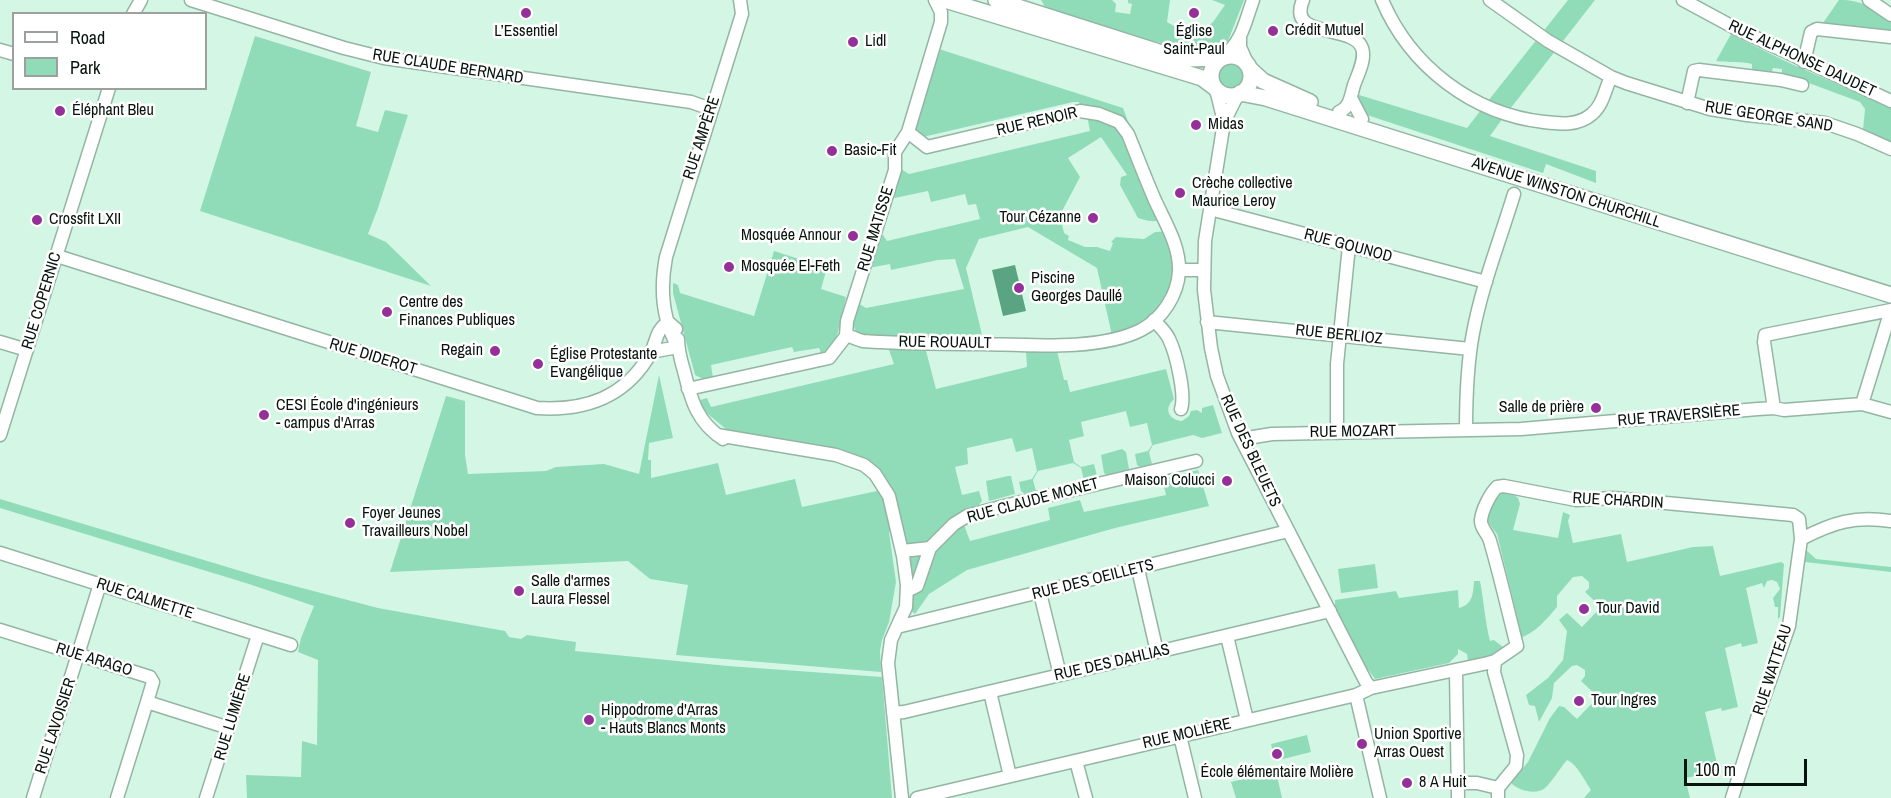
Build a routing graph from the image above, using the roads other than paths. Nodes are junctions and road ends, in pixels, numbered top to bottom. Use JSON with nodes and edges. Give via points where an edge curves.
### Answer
{"nodes":[{"id":1,"x":191,"y":0,"type":"edge"},
{"id":2,"x":740,"y":0,"type":"edge"},
{"id":3,"x":935,"y":0,"type":"edge"},
{"id":4,"x":945,"y":0,"type":"edge"},
{"id":5,"x":996,"y":0,"type":"edge"},
{"id":6,"x":1253,"y":0,"type":"edge"},
{"id":7,"x":1303,"y":0,"type":"edge"},
{"id":8,"x":1382,"y":0,"type":"edge"},
{"id":9,"x":1490,"y":0,"type":"edge"},
{"id":10,"x":1683,"y":0,"type":"edge"},
{"id":11,"x":1869,"y":0,"type":"edge"},
{"id":12,"x":1028,"y":3,"type":"edge"},
{"id":13,"x":961,"y":5,"type":"junction"},
{"id":14,"x":1891,"y":15,"type":"edge"},
{"id":15,"x":941,"y":22,"type":"junction"},
{"id":16,"x":1240,"y":37,"type":"junction"},
{"id":17,"x":1891,"y":37,"type":"edge"},
{"id":18,"x":1221,"y":58,"type":"junction"},
{"id":19,"x":1804,"y":62,"type":"junction"},
{"id":20,"x":1248,"y":66,"type":"junction"},
{"id":21,"x":1611,"y":77,"type":"junction"},
{"id":22,"x":1802,"y":85,"type":"dead end"},
{"id":23,"x":1215,"y":88,"type":"junction"},
{"id":24,"x":106,"y":91,"type":"edge"},
{"id":25,"x":1239,"y":94,"type":"junction"},
{"id":26,"x":1351,"y":98,"type":"junction"},
{"id":27,"x":1891,"y":100,"type":"edge"},
{"id":28,"x":1687,"y":103,"type":"junction"},
{"id":29,"x":711,"y":109,"type":"junction"},
{"id":30,"x":1339,"y":111,"type":"junction"},
{"id":31,"x":1362,"y":119,"type":"junction"},
{"id":32,"x":1224,"y":122,"type":"junction"},
{"id":33,"x":908,"y":132,"type":"junction"},
{"id":34,"x":1891,"y":149,"type":"edge"},
{"id":35,"x":1505,"y":173,"type":"junction"},
{"id":36,"x":1533,"y":182,"type":"junction"},
{"id":37,"x":1514,"y":194,"type":"junction"},
{"id":38,"x":1210,"y":209,"type":"junction"},
{"id":39,"x":1350,"y":246,"type":"junction"},
{"id":40,"x":57,"y":256,"type":"junction"},
{"id":41,"x":1179,"y":270,"type":"junction"},
{"id":42,"x":1204,"y":270,"type":"junction"},
{"id":43,"x":1486,"y":282,"type":"junction"},
{"id":44,"x":1891,"y":286,"type":"edge"},
{"id":45,"x":1891,"y":295,"type":"edge"},
{"id":46,"x":1891,"y":310,"type":"edge"},
{"id":47,"x":1155,"y":320,"type":"junction"},
{"id":48,"x":1207,"y":322,"type":"junction"},
{"id":49,"x":668,"y":327,"type":"junction"},
{"id":50,"x":1340,"y":335,"type":"junction"},
{"id":51,"x":846,"y":336,"type":"junction"},
{"id":52,"x":0,"y":342,"type":"edge"},
{"id":53,"x":678,"y":347,"type":"junction"},
{"id":54,"x":1470,"y":349,"type":"junction"},
{"id":55,"x":27,"y":350,"type":"junction"},
{"id":56,"x":651,"y":352,"type":"junction"},
{"id":57,"x":688,"y":389,"type":"junction"},
{"id":58,"x":1862,"y":404,"type":"junction"},
{"id":59,"x":1774,"y":408,"type":"junction"},
{"id":60,"x":1181,"y":409,"type":"dead end"},
{"id":61,"x":1891,"y":412,"type":"edge"},
{"id":62,"x":1466,"y":430,"type":"junction"},
{"id":63,"x":1337,"y":433,"type":"junction"},
{"id":64,"x":0,"y":435,"type":"edge"},
{"id":65,"x":1241,"y":439,"type":"junction"},
{"id":66,"x":1196,"y":462,"type":"dead end"},
{"id":67,"x":1891,"y":521,"type":"edge"},
{"id":68,"x":1288,"y":531,"type":"junction"},
{"id":69,"x":1801,"y":539,"type":"junction"},
{"id":70,"x":930,"y":548,"type":"junction"},
{"id":71,"x":902,"y":551,"type":"junction"},
{"id":72,"x":0,"y":553,"type":"edge"},
{"id":73,"x":1138,"y":569,"type":"junction"},
{"id":74,"x":100,"y":584,"type":"junction"},
{"id":75,"x":907,"y":591,"type":"junction"},
{"id":76,"x":1040,"y":593,"type":"junction"},
{"id":77,"x":1330,"y":611,"type":"junction"},
{"id":78,"x":897,"y":627,"type":"junction"},
{"id":79,"x":0,"y":630,"type":"edge"},
{"id":80,"x":258,"y":635,"type":"junction"},
{"id":81,"x":1227,"y":636,"type":"junction"},
{"id":82,"x":291,"y":645,"type":"dead end"},
{"id":83,"x":1157,"y":652,"type":"junction"},
{"id":84,"x":78,"y":655,"type":"junction"},
{"id":85,"x":1495,"y":661,"type":"junction"},
{"id":86,"x":1456,"y":671,"type":"junction"},
{"id":87,"x":1060,"y":675,"type":"junction"},
{"id":88,"x":1371,"y":688,"type":"junction"},
{"id":89,"x":990,"y":692,"type":"junction"},
{"id":90,"x":1356,"y":695,"type":"junction"},
{"id":91,"x":147,"y":702,"type":"junction"},
{"id":92,"x":893,"y":713,"type":"junction"},
{"id":93,"x":1247,"y":720,"type":"junction"},
{"id":94,"x":229,"y":728,"type":"junction"},
{"id":95,"x":1180,"y":736,"type":"junction"},
{"id":96,"x":1076,"y":760,"type":"junction"},
{"id":97,"x":1010,"y":776,"type":"junction"},
{"id":98,"x":1457,"y":783,"type":"junction"},
{"id":99,"x":1498,"y":793,"type":"edge"},
{"id":100,"x":33,"y":798,"type":"edge"},
{"id":101,"x":117,"y":798,"type":"edge"},
{"id":102,"x":206,"y":798,"type":"edge"},
{"id":103,"x":902,"y":798,"type":"edge"},
{"id":104,"x":917,"y":798,"type":"edge"},
{"id":105,"x":1086,"y":798,"type":"edge"},
{"id":106,"x":1195,"y":798,"type":"edge"},
{"id":107,"x":1380,"y":798,"type":"edge"},
{"id":108,"x":1458,"y":798,"type":"edge"},
{"id":109,"x":1732,"y":798,"type":"edge"}],
"edges":[{"from":1,"to":29,"type":"street","name":"RUE CLAUDE BERNARD","via":[[373,56],[691,102]]},
{"from":2,"to":29,"type":"street","name":"RUE AMPÈRE","via":[[742,14]]},
{"from":3,"to":15,"type":"street"},
{"from":4,"to":13,"type":"main road"},
{"from":5,"to":12,"type":"main road"},
{"from":6,"to":16,"type":"street"},
{"from":7,"to":26,"type":"street","via":[[1299,8],[1305,23],[1356,40],[1362,48]]},
{"from":8,"to":21,"type":"street","via":[[1417,57],[1466,96],[1502,114],[1554,123],[1583,120],[1596,111]]},
{"from":9,"to":21,"type":"street","name":"RUE GEORGE SAND","via":[[1548,41]]},
{"from":10,"to":19,"type":"street","name":"RUE ALPHONSE DAUDET"},
{"from":11,"to":14,"type":"street"},
{"from":12,"to":18,"type":"main road","via":[[1042,14],[1168,55]]},
{"from":13,"to":15,"type":"street","via":[[949,10]]},
{"from":13,"to":23,"type":"main road","via":[[1202,78]]},
{"from":15,"to":33,"type":"street","name":"RUE MATISSE"},
{"from":16,"to":18,"type":"street"},
{"from":16,"to":20,"type":"street"},
{"from":17,"to":19,"type":"street","via":[[1817,29],[1811,32]]},
{"from":18,"to":20,"type":"main road","via":[[1234,56]]},
{"from":18,"to":23,"type":"main road","via":[[1211,72]]},
{"from":19,"to":27,"type":"street","name":"RUE ALPHONSE DAUDET"},
{"from":20,"to":25,"type":"main road","via":[[1249,84]]},
{"from":20,"to":30,"type":"main road","name":"AVENUE WINSTON CHURCHILL","via":[[1259,79]]},
{"from":21,"to":28,"type":"street","name":"RUE GEORGE SAND"},
{"from":22,"to":28,"type":"street","via":[[1699,70],[1694,71]]},
{"from":23,"to":25,"type":"main road","via":[[1228,96]]},
{"from":23,"to":32,"type":"street","name":"RUE DES BLEUETS"},
{"from":24,"to":40,"type":"street","name":"RUE COPERNIC"},
{"from":25,"to":32,"type":"street","name":"RUE DES BLEUETS"},
{"from":25,"to":35,"type":"main road","name":"AVENUE WINSTON CHURCHILL","via":[[1266,98]]},
{"from":26,"to":30,"type":"street"},
{"from":26,"to":31,"type":"street"},
{"from":28,"to":34,"type":"street","name":"RUE GEORGE SAND","via":[[1747,115],[1825,123]]},
{"from":29,"to":49,"type":"street","name":"RUE AMPÈRE","via":[[666,257]]},
{"from":30,"to":31,"type":"main road","name":"AVENUE WINSTON CHURCHILL"},
{"from":31,"to":44,"type":"main road","name":"AVENUE WINSTON CHURCHILL"},
{"from":32,"to":38,"type":"street","name":"RUE DES BLEUETS"},
{"from":33,"to":41,"type":"street","name":"RUE RENOIR","via":[[927,147],[1080,111],[1119,122],[1128,134],[1170,231]]},
{"from":33,"to":51,"type":"street","name":"RUE MATISSE","via":[[895,152],[895,170],[847,321]]},
{"from":35,"to":36,"type":"main road","name":"AVENUE WINSTON CHURCHILL"},
{"from":35,"to":37,"type":"street"},
{"from":36,"to":37,"type":"street"},
{"from":36,"to":45,"type":"main road","name":"AVENUE WINSTON CHURCHILL"},
{"from":37,"to":43,"type":"street"},
{"from":38,"to":39,"type":"street","name":"RUE GOUNOD"},
{"from":38,"to":42,"type":"street","name":"RUE DES BLEUETS"},
{"from":39,"to":43,"type":"street","name":"RUE GOUNOD"},
{"from":39,"to":50,"type":"street"},
{"from":40,"to":55,"type":"street","name":"RUE COPERNIC"},
{"from":40,"to":56,"type":"street","name":"RUE DIDEROT","via":[[537,408],[576,408],[610,396],[624,386]]},
{"from":41,"to":42,"type":"street"},
{"from":41,"to":47,"type":"street","name":"RUE ROUAULT","via":[[1169,302]]},
{"from":42,"to":48,"type":"street","name":"RUE DES BLEUETS"},
{"from":43,"to":54,"type":"street"},
{"from":46,"to":58,"type":"street"},
{"from":46,"to":59,"type":"street","via":[[1765,335]]},
{"from":47,"to":51,"type":"street","name":"RUE ROUAULT","via":[[1120,338],[1056,345],[886,342]]},
{"from":47,"to":60,"type":"street","via":[[1169,340],[1182,389]]},
{"from":48,"to":50,"type":"street","name":"RUE BERLIOZ"},
{"from":48,"to":65,"type":"street","name":"RUE DES BLEUETS","via":[[1217,376]]},
{"from":49,"to":53,"type":"street","name":"RUE AMPÈRE"},
{"from":49,"to":56,"type":"street","name":"RUE DIDEROT"},
{"from":50,"to":54,"type":"street","name":"RUE BERLIOZ"},
{"from":50,"to":63,"type":"street"},
{"from":51,"to":57,"type":"street","via":[[829,358]]},
{"from":52,"to":55,"type":"street"},
{"from":53,"to":56,"type":"street"},
{"from":53,"to":57,"type":"street","name":"RUE AMPÈRE"},
{"from":54,"to":62,"type":"street"},
{"from":55,"to":64,"type":"street","name":"RUE COPERNIC"},
{"from":57,"to":71,"type":"street","name":"RUE AMPÈRE","via":[[697,413],[717,435],[836,455],[864,465],[889,496]]},
{"from":58,"to":59,"type":"street","name":"RUE TRAVERSIÈRE"},
{"from":58,"to":61,"type":"street","name":"RUE TRAVERSIÈRE"},
{"from":59,"to":62,"type":"street","name":"RUE TRAVERSIÈRE"},
{"from":62,"to":63,"type":"street","name":"RUE MOZART"},
{"from":63,"to":65,"type":"street","name":"RUE MOZART","via":[[1272,434]]},
{"from":65,"to":68,"type":"street","name":"RUE DES BLEUETS"},
{"from":66,"to":70,"type":"street","name":"RUE CLAUDE MONET","via":[[966,516]]},
{"from":67,"to":69,"type":"street","via":[[1857,518]]},
{"from":68,"to":73,"type":"street","name":"RUE DES OEILLETS"},
{"from":68,"to":77,"type":"street","name":"RUE DES BLEUETS"},
{"from":69,"to":85,"type":"street","name":"RUE CHARDIN","via":[[1799,519],[1793,515],[1613,498],[1576,500],[1497,487],[1481,527],[1489,536],[1517,646]]},
{"from":69,"to":109,"type":"street","name":"RUE WATTEAU","via":[[1789,626]]},
{"from":70,"to":71,"type":"street"},
{"from":70,"to":75,"type":"street","name":"RUE CLAUDE MONET","via":[[917,586]]},
{"from":71,"to":75,"type":"street"},
{"from":72,"to":74,"type":"street","name":"RUE CALMETTE"},
{"from":73,"to":76,"type":"street","name":"RUE DES OEILLETS"},
{"from":73,"to":83,"type":"street"},
{"from":74,"to":80,"type":"street","name":"RUE CALMETTE"},
{"from":74,"to":84,"type":"street","name":"RUE LAVOISIER"},
{"from":75,"to":78,"type":"street","via":[[906,607]]},
{"from":76,"to":78,"type":"street","name":"RUE DES OEILLETS"},
{"from":76,"to":87,"type":"street"},
{"from":77,"to":81,"type":"street","name":"RUE DES DAHLIAS"},
{"from":77,"to":88,"type":"street","name":"RUE DES BLEUETS"},
{"from":78,"to":92,"type":"street","via":[[888,663]]},
{"from":79,"to":84,"type":"street","name":"RUE ARAGO"},
{"from":80,"to":82,"type":"street","name":"RUE CALMETTE"},
{"from":80,"to":94,"type":"street","name":"RUE LUMIÈRE"},
{"from":81,"to":83,"type":"street","name":"RUE DES DAHLIAS"},
{"from":81,"to":93,"type":"street"},
{"from":83,"to":87,"type":"street","name":"RUE DES DAHLIAS"},
{"from":84,"to":91,"type":"street","name":"RUE ARAGO","via":[[150,677],[153,682]]},
{"from":84,"to":100,"type":"street","name":"RUE LAVOISIER"},
{"from":85,"to":86,"type":"street","name":"RUE MOLIÈRE"},
{"from":85,"to":99,"type":"street","via":[[1494,672],[1517,755],[1516,766]]},
{"from":86,"to":88,"type":"street","name":"RUE MOLIÈRE"},
{"from":86,"to":98,"type":"street"},
{"from":87,"to":89,"type":"street","name":"RUE DES DAHLIAS"},
{"from":88,"to":90,"type":"street","name":"RUE MOLIÈRE"},
{"from":89,"to":92,"type":"street","name":"RUE DES DAHLIAS"},
{"from":89,"to":97,"type":"street"},
{"from":90,"to":93,"type":"street","name":"RUE MOLIÈRE"},
{"from":90,"to":107,"type":"street"},
{"from":91,"to":94,"type":"street"},
{"from":91,"to":101,"type":"street"},
{"from":92,"to":103,"type":"street"},
{"from":93,"to":95,"type":"street","name":"RUE MOLIÈRE"},
{"from":94,"to":102,"type":"street","name":"RUE LUMIÈRE"},
{"from":95,"to":96,"type":"street","name":"RUE MOLIÈRE"},
{"from":95,"to":106,"type":"street"},
{"from":96,"to":97,"type":"street","name":"RUE MOLIÈRE"},
{"from":96,"to":105,"type":"street"},
{"from":97,"to":104,"type":"street","name":"RUE MOLIÈRE"},
{"from":98,"to":99,"type":"street","via":[[1477,783]]},
{"from":98,"to":108,"type":"street"}]}
